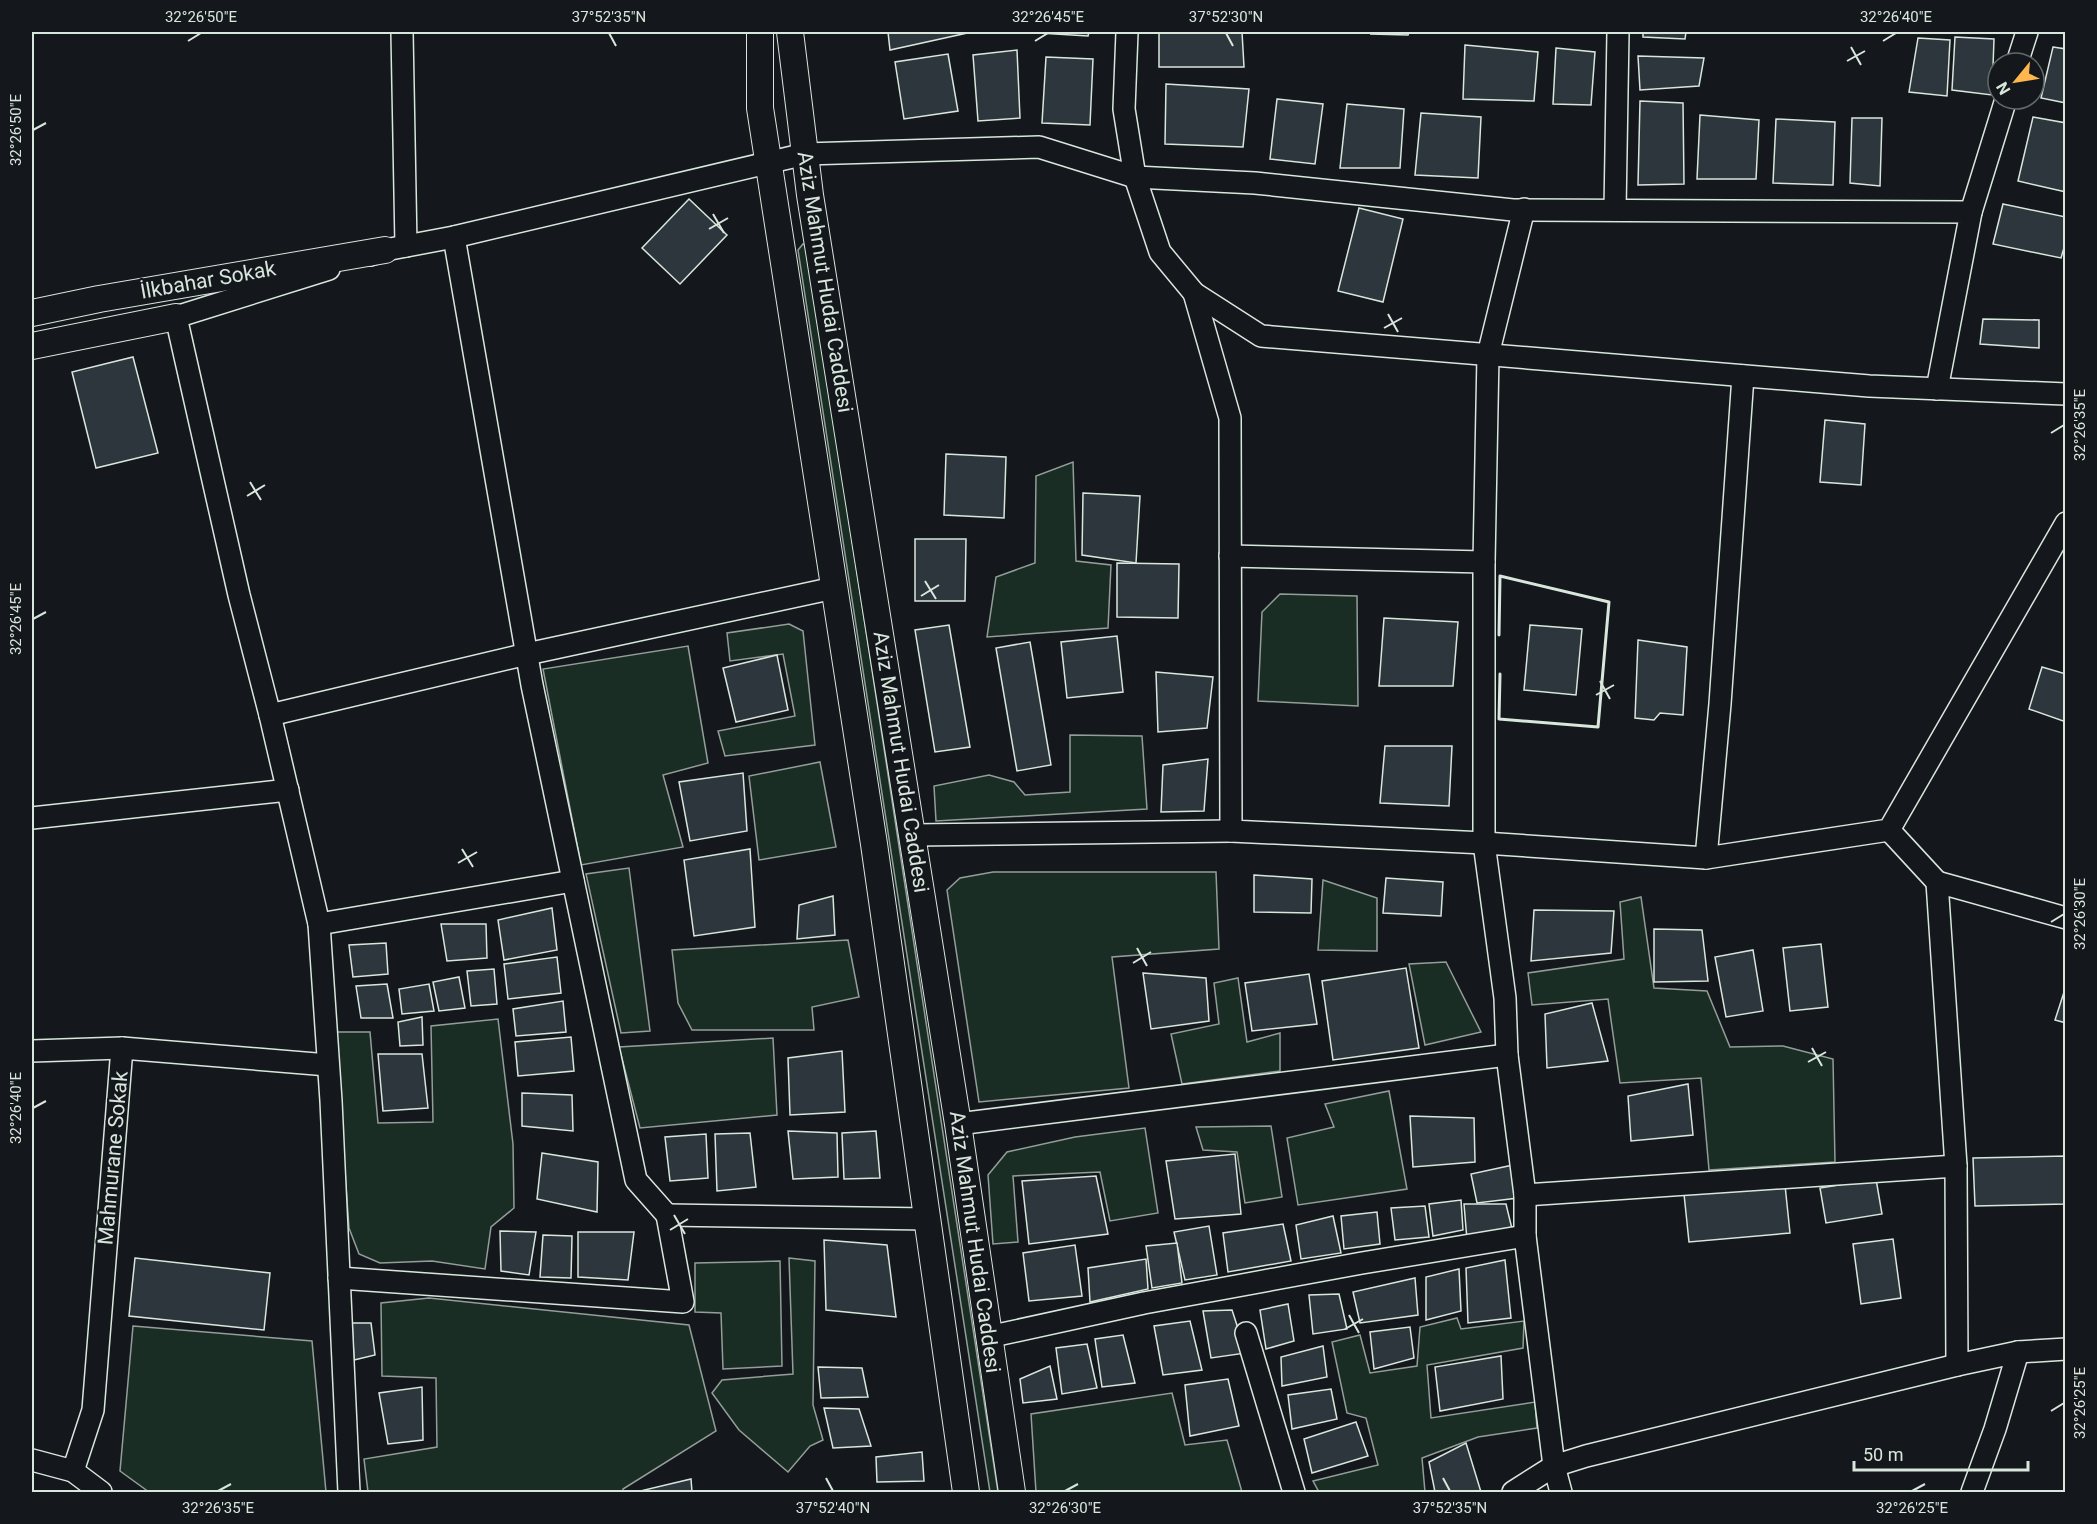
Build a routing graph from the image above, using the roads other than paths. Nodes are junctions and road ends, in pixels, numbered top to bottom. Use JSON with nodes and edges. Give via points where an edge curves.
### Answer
{"nodes":[{"id":1,"x":402,"y":32,"type":"edge"},
{"id":2,"x":760,"y":32,"type":"edge"},
{"id":3,"x":790,"y":32,"type":"edge"},
{"id":4,"x":1127,"y":32,"type":"edge"},
{"id":5,"x":1618,"y":32,"type":"edge"},
{"id":6,"x":2027,"y":32,"type":"edge"},
{"id":7,"x":2021,"y":51,"type":"edge"},
{"id":8,"x":2002,"y":111,"type":"edge"},
{"id":9,"x":805,"y":154,"type":"junction"},
{"id":10,"x":768,"y":162,"type":"junction"},
{"id":11,"x":1135,"y":177,"type":"junction"},
{"id":12,"x":1524,"y":210,"type":"junction"},
{"id":13,"x":1614,"y":210,"type":"junction"},
{"id":14,"x":1971,"y":212,"type":"junction"},
{"id":15,"x":454,"y":237,"type":"junction"},
{"id":16,"x":396,"y":248,"type":"junction"},
{"id":17,"x":1194,"y":293,"type":"junction"},
{"id":18,"x":32,"y":313,"type":"edge"},
{"id":19,"x":176,"y":318,"type":"junction"},
{"id":20,"x":32,"y":346,"type":"edge"},
{"id":21,"x":1488,"y":355,"type":"junction"},
{"id":22,"x":1743,"y":376,"type":"junction"},
{"id":23,"x":1937,"y":388,"type":"junction"},
{"id":24,"x":2066,"y":394,"type":"edge"},
{"id":25,"x":2066,"y":523,"type":"edge"},
{"id":26,"x":1230,"y":556,"type":"junction"},
{"id":27,"x":1484,"y":562,"type":"junction"},
{"id":28,"x":834,"y":588,"type":"junction"},
{"id":29,"x":527,"y":654,"type":"junction"},
{"id":30,"x":270,"y":714,"type":"junction"},
{"id":31,"x":288,"y":790,"type":"junction"},
{"id":32,"x":32,"y":818,"type":"edge"},
{"id":33,"x":1889,"y":830,"type":"junction"},
{"id":34,"x":1231,"y":831,"type":"junction"},
{"id":35,"x":913,"y":835,"type":"junction"},
{"id":36,"x":1484,"y":843,"type":"junction"},
{"id":37,"x":1706,"y":858,"type":"junction"},
{"id":38,"x":573,"y":881,"type":"junction"},
{"id":39,"x":1937,"y":882,"type":"junction"},
{"id":40,"x":2066,"y":918,"type":"edge"},
{"id":41,"x":319,"y":924,"type":"junction"},
{"id":42,"x":122,"y":1048,"type":"junction"},
{"id":43,"x":32,"y":1051,"type":"edge"},
{"id":44,"x":1507,"y":1055,"type":"junction"},
{"id":45,"x":328,"y":1065,"type":"junction"},
{"id":46,"x":958,"y":1124,"type":"junction"},
{"id":47,"x":1956,"y":1166,"type":"junction"},
{"id":48,"x":1525,"y":1196,"type":"junction"},
{"id":49,"x":667,"y":1215,"type":"junction"},
{"id":50,"x":928,"y":1219,"type":"junction"},
{"id":51,"x":1525,"y":1236,"type":"junction"},
{"id":52,"x":339,"y":1278,"type":"junction"},
{"id":53,"x":1246,"y":1334,"type":"dead end"},
{"id":54,"x":988,"y":1337,"type":"junction"},
{"id":55,"x":2066,"y":1349,"type":"edge"},
{"id":56,"x":2018,"y":1352,"type":"junction"},
{"id":57,"x":1957,"y":1365,"type":"junction"},
{"id":58,"x":32,"y":1460,"type":"edge"},
{"id":59,"x":1554,"y":1466,"type":"junction"},
{"id":60,"x":73,"y":1471,"type":"junction"},
{"id":61,"x":101,"y":1492,"type":"edge"},
{"id":62,"x":349,"y":1492,"type":"edge"},
{"id":63,"x":966,"y":1492,"type":"edge"},
{"id":64,"x":1012,"y":1492,"type":"edge"},
{"id":65,"x":1294,"y":1492,"type":"edge"},
{"id":66,"x":1513,"y":1492,"type":"edge"},
{"id":67,"x":1561,"y":1492,"type":"edge"},
{"id":68,"x":1972,"y":1492,"type":"edge"}],
"edges":[{"from":1,"to":16,"type":"street"},
{"from":2,"to":10,"type":"street","name":"Aziz Mahmut Hudai Caddesi","via":[[760,108]]},
{"from":3,"to":9,"type":"street","name":"Aziz Mahmut Hudai Caddesi"},
{"from":4,"to":11,"type":"street","via":[[1124,109]]},
{"from":5,"to":13,"type":"street"},
{"from":6,"to":7,"type":"street"},
{"from":8,"to":14,"type":"street"},
{"from":9,"to":10,"type":"street"},
{"from":9,"to":11,"type":"street","via":[[1039,147]]},
{"from":9,"to":35,"type":"street","name":"Aziz Mahmut Hudai Caddesi"},
{"from":10,"to":15,"type":"street"},
{"from":10,"to":28,"type":"street","name":"Aziz Mahmut Hudai Caddesi"},
{"from":11,"to":12,"type":"street","via":[[1255,183]]},
{"from":11,"to":17,"type":"street","via":[[1160,252]]},
{"from":12,"to":13,"type":"street"},
{"from":12,"to":21,"type":"street"},
{"from":13,"to":14,"type":"street"},
{"from":14,"to":23,"type":"street"},
{"from":15,"to":16,"type":"street"},
{"from":15,"to":29,"type":"street"},
{"from":16,"to":18,"type":"street","name":"İlkbahar Sokak"},
{"from":16,"to":19,"type":"street"},
{"from":17,"to":21,"type":"street","via":[[1261,336]]},
{"from":17,"to":26,"type":"street","via":[[1230,418]]},
{"from":19,"to":20,"type":"street","name":"İlkbahar Sokak"},
{"from":19,"to":30,"type":"street"},
{"from":21,"to":22,"type":"street"},
{"from":21,"to":27,"type":"street"},
{"from":22,"to":23,"type":"street"},
{"from":22,"to":37,"type":"street"},
{"from":23,"to":24,"type":"street"},
{"from":25,"to":33,"type":"street"},
{"from":26,"to":27,"type":"street"},
{"from":26,"to":34,"type":"street"},
{"from":27,"to":36,"type":"street"},
{"from":28,"to":29,"type":"street"},
{"from":28,"to":50,"type":"street","name":"Aziz Mahmut Hudai Caddesi"},
{"from":29,"to":30,"type":"street"},
{"from":29,"to":38,"type":"street"},
{"from":30,"to":31,"type":"street"},
{"from":31,"to":32,"type":"street"},
{"from":31,"to":41,"type":"street"},
{"from":33,"to":37,"type":"street"},
{"from":33,"to":39,"type":"street"},
{"from":34,"to":35,"type":"street"},
{"from":34,"to":36,"type":"street"},
{"from":35,"to":46,"type":"street","name":"Aziz Mahmut Hudai Caddesi"},
{"from":36,"to":37,"type":"street"},
{"from":36,"to":44,"type":"street","via":[[1505,998]]},
{"from":38,"to":41,"type":"street"},
{"from":38,"to":49,"type":"street","via":[[636,1180]]},
{"from":39,"to":40,"type":"street"},
{"from":39,"to":47,"type":"street"},
{"from":41,"to":45,"type":"street"},
{"from":42,"to":43,"type":"street"},
{"from":42,"to":45,"type":"street","name":"Mahmurane Sokak"},
{"from":42,"to":60,"type":"street","name":"Mahmurane Sokak","via":[[93,1410]]},
{"from":44,"to":46,"type":"street"},
{"from":44,"to":48,"type":"street"},
{"from":45,"to":52,"type":"street"},
{"from":46,"to":54,"type":"street","name":"Aziz Mahmut Hudai Caddesi"},
{"from":47,"to":48,"type":"street"},
{"from":47,"to":57,"type":"street"},
{"from":48,"to":51,"type":"street"},
{"from":49,"to":50,"type":"street"},
{"from":49,"to":52,"type":"street","via":[[683,1302]]},
{"from":50,"to":63,"type":"street","name":"Aziz Mahmut Hudai Caddesi"},
{"from":51,"to":54,"type":"street","via":[[1156,1300]]},
{"from":51,"to":59,"type":"street"},
{"from":52,"to":62,"type":"street"},
{"from":53,"to":65,"type":"street"},
{"from":54,"to":64,"type":"street","name":"Aziz Mahmut Hudai Caddesi"},
{"from":55,"to":56,"type":"street"},
{"from":56,"to":57,"type":"street"},
{"from":56,"to":68,"type":"street"},
{"from":57,"to":59,"type":"street"},
{"from":58,"to":60,"type":"street"},
{"from":59,"to":66,"type":"street"},
{"from":59,"to":67,"type":"street"},
{"from":60,"to":61,"type":"street"}]}
